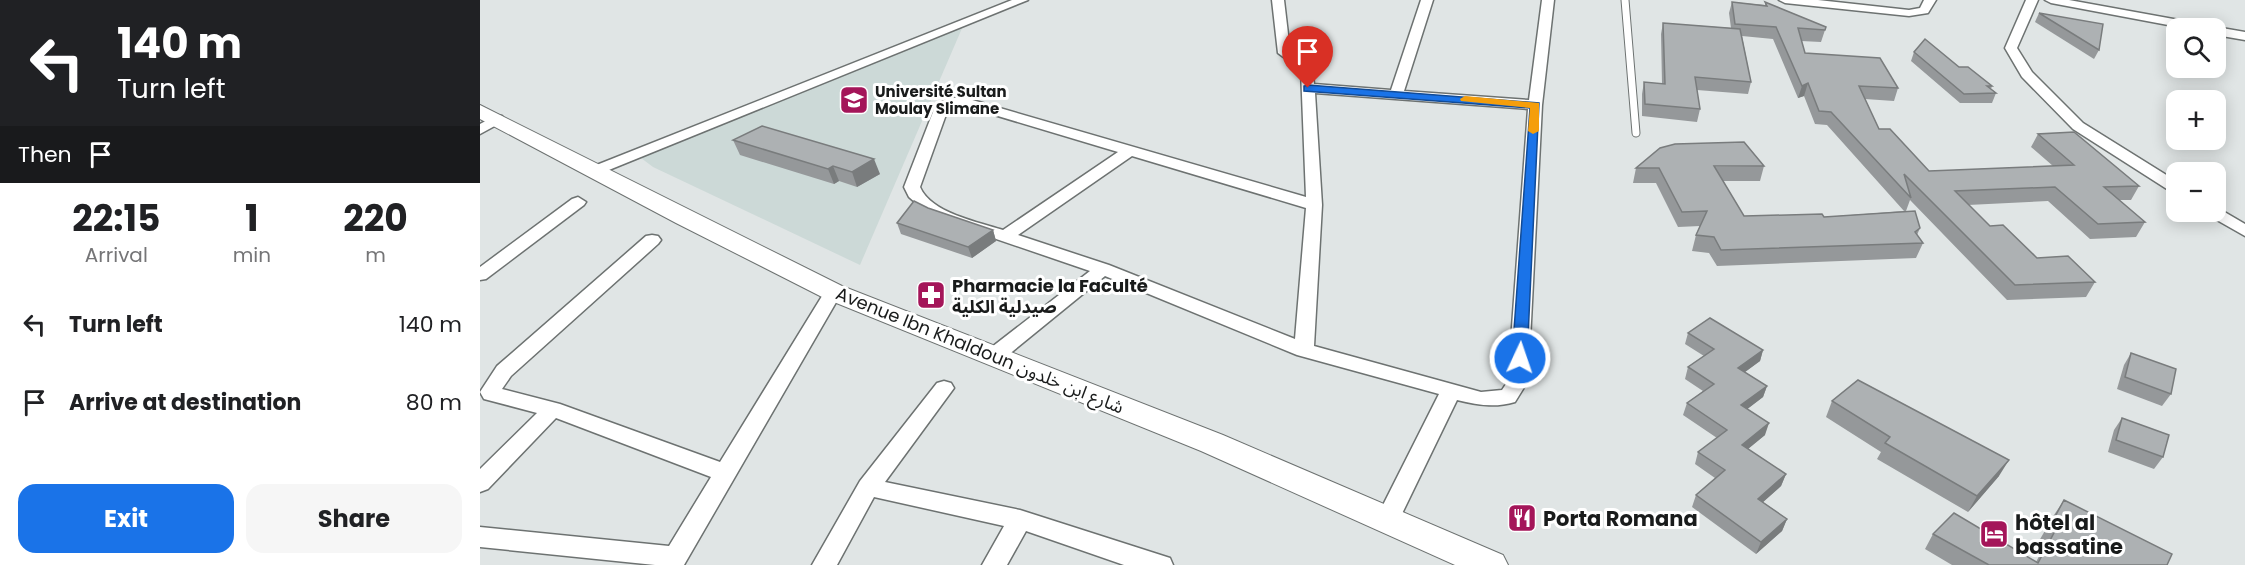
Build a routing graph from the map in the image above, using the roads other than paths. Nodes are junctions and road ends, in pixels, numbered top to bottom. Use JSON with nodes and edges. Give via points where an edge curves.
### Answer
{"nodes":[{"id":1,"x":1022,"y":0,"type":"edge"},
{"id":2,"x":1278,"y":0,"type":"edge"},
{"id":3,"x":1427,"y":0,"type":"edge"},
{"id":4,"x":1548,"y":0,"type":"edge"},
{"id":5,"x":1625,"y":0,"type":"edge"},
{"id":6,"x":1785,"y":0,"type":"edge"},
{"id":7,"x":1930,"y":0,"type":"edge"},
{"id":8,"x":2032,"y":0,"type":"edge"},
{"id":9,"x":2050,"y":0,"type":"edge"},
{"id":10,"x":2138,"y":0,"type":"edge"},
{"id":11,"x":1823,"y":2,"type":"edge"},
{"id":12,"x":2138,"y":17,"type":"junction"},
{"id":13,"x":2166,"y":22,"type":"edge"},
{"id":14,"x":2226,"y":33,"type":"edge"},
{"id":15,"x":2245,"y":36,"type":"edge"},
{"id":16,"x":1308,"y":88,"type":"junction"},
{"id":17,"x":1396,"y":94,"type":"junction"},
{"id":18,"x":1535,"y":105,"type":"junction"},
{"id":19,"x":486,"y":120,"type":"edge"},
{"id":20,"x":1636,"y":133,"type":"dead end"},
{"id":21,"x":1131,"y":150,"type":"junction"},
{"id":22,"x":594,"y":171,"type":"junction"},
{"id":23,"x":2166,"y":182,"type":"edge"},
{"id":24,"x":578,"y":202,"type":"dead end"},
{"id":25,"x":1314,"y":205,"type":"junction"},
{"id":26,"x":2226,"y":219,"type":"edge"},
{"id":27,"x":2245,"y":231,"type":"edge"},
{"id":28,"x":1006,"y":236,"type":"junction"},
{"id":29,"x":652,"y":240,"type":"dead end"},
{"id":30,"x":1103,"y":269,"type":"junction"},
{"id":31,"x":480,"y":275,"type":"edge"},
{"id":32,"x":833,"y":292,"type":"junction"},
{"id":33,"x":1304,"y":351,"type":"junction"},
{"id":34,"x":995,"y":356,"type":"junction"},
{"id":35,"x":944,"y":388,"type":"dead end"},
{"id":36,"x":1451,"y":390,"type":"junction"},
{"id":37,"x":552,"y":409,"type":"junction"},
{"id":38,"x":726,"y":474,"type":"junction"},
{"id":39,"x":480,"y":483,"type":"edge"},
{"id":40,"x":868,"y":487,"type":"junction"},
{"id":41,"x":1388,"y":519,"type":"junction"},
{"id":42,"x":1020,"y":520,"type":"junction"},
{"id":43,"x":480,"y":537,"type":"edge"},
{"id":44,"x":674,"y":561,"type":"edge"},
{"id":45,"x":1148,"y":564,"type":"edge"},
{"id":46,"x":824,"y":565,"type":"edge"},
{"id":47,"x":994,"y":565,"type":"edge"},
{"id":48,"x":1491,"y":565,"type":"edge"}],
"edges":[{"from":1,"to":22,"type":"street"},
{"from":2,"to":16,"type":"street","via":[[1284,52],[1307,69]]},
{"from":3,"to":17,"type":"street"},
{"from":4,"to":18,"type":"street"},
{"from":5,"to":20,"type":"lane"},
{"from":6,"to":11,"type":"street"},
{"from":7,"to":11,"type":"street","via":[[1924,10],[1909,13]]},
{"from":8,"to":23,"type":"street","via":[[2011,48],[2027,74],[2078,126]]},
{"from":9,"to":12,"type":"street"},
{"from":10,"to":12,"type":"street"},
{"from":12,"to":13,"type":"street"},
{"from":14,"to":15,"type":"street"},
{"from":16,"to":17,"type":"street"},
{"from":16,"to":25,"type":"street"},
{"from":17,"to":18,"type":"street"},
{"from":18,"to":36,"type":"street","via":[[1518,381],[1508,397],[1495,400]]},
{"from":19,"to":22,"type":"street","name":"Avenue Ibn Khaldoun شارع ابن خلدون"},
{"from":21,"to":25,"type":"street"},
{"from":21,"to":28,"type":"street"},
{"from":21,"to":28,"type":"street","via":[[966,102],[946,104],[912,187],[915,194],[938,214]]},
{"from":22,"to":32,"type":"street","name":"Avenue Ibn Khaldoun شارع ابن خلدون"},
{"from":24,"to":31,"type":"street"},
{"from":25,"to":33,"type":"street"},
{"from":26,"to":27,"type":"street"},
{"from":28,"to":30,"type":"street"},
{"from":29,"to":37,"type":"street","via":[[504,372],[490,391]]},
{"from":30,"to":33,"type":"street"},
{"from":30,"to":34,"type":"street"},
{"from":32,"to":34,"type":"street","name":"Avenue Ibn Khaldoun شارع ابن خلدون"},
{"from":32,"to":38,"type":"street"},
{"from":33,"to":36,"type":"street"},
{"from":34,"to":41,"type":"street","name":"Avenue Ibn Khaldoun شارع ابن خلدون"},
{"from":35,"to":40,"type":"street"},
{"from":36,"to":41,"type":"street"},
{"from":37,"to":38,"type":"street"},
{"from":37,"to":39,"type":"street"},
{"from":38,"to":44,"type":"street"},
{"from":40,"to":42,"type":"street"},
{"from":40,"to":46,"type":"street"},
{"from":41,"to":48,"type":"street","name":"Avenue Ibn Khaldoun شارع ابن خلدون"},
{"from":42,"to":45,"type":"street"},
{"from":42,"to":47,"type":"street"},
{"from":43,"to":44,"type":"street"}]}
